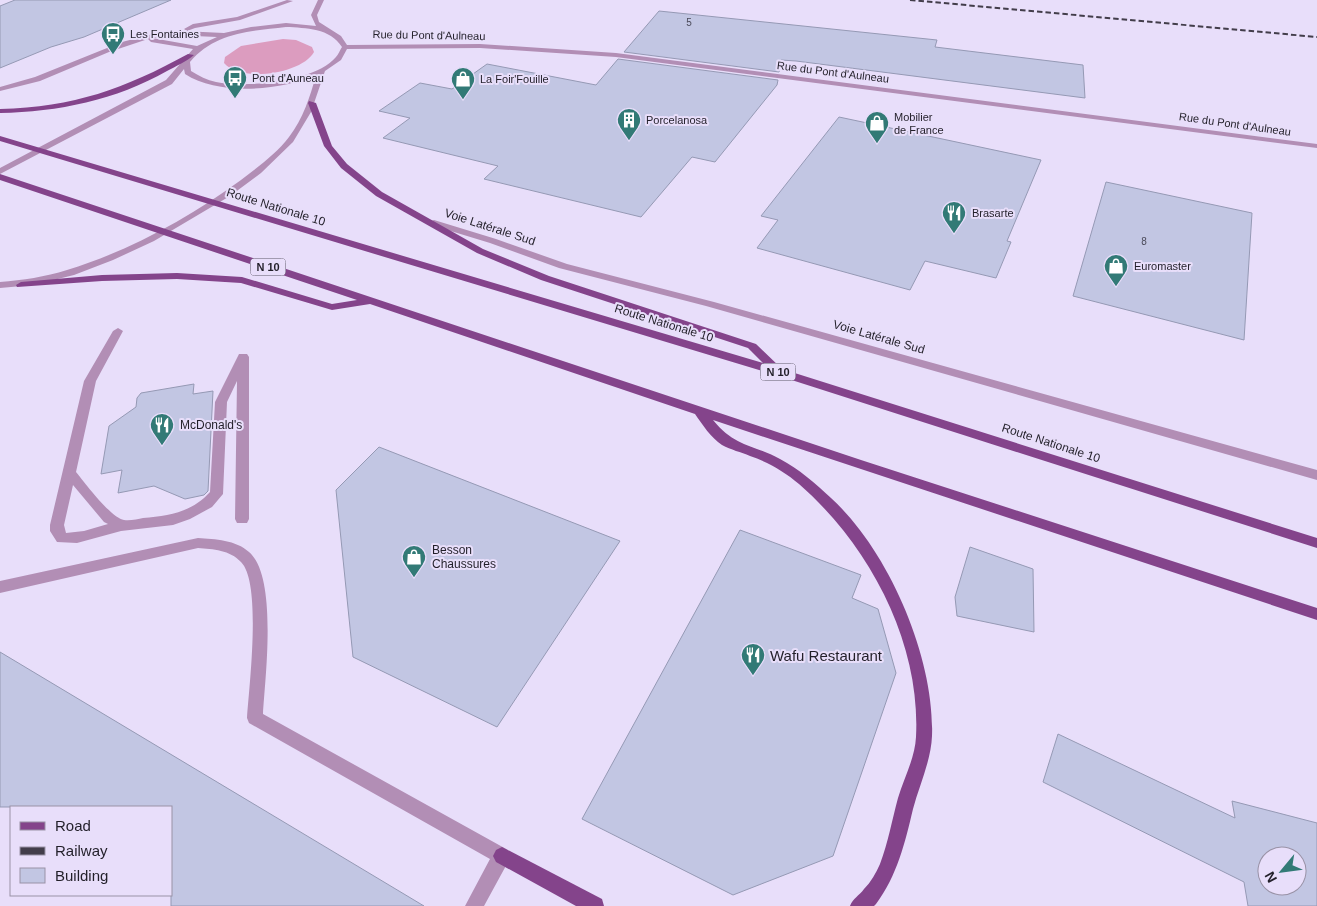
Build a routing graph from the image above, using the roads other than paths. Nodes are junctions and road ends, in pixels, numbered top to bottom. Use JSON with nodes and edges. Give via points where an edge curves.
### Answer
{"nodes":[{"id":1,"x":291,"y":0,"type":"edge"},
{"id":2,"x":320,"y":0,"type":"edge"},
{"id":3,"x":251,"y":29,"type":"junction"},
{"id":4,"x":324,"y":30,"type":"junction"},
{"id":5,"x":182,"y":32,"type":"junction"},
{"id":6,"x":226,"y":35,"type":"junction"},
{"id":7,"x":131,"y":41,"type":"junction"},
{"id":8,"x":345,"y":47,"type":"junction"},
{"id":9,"x":198,"y":48,"type":"junction"},
{"id":10,"x":188,"y":59,"type":"junction"},
{"id":11,"x":321,"y":71,"type":"junction"},
{"id":12,"x":0,"y":89,"type":"edge"},
{"id":13,"x":312,"y":103,"type":"junction"},
{"id":14,"x":0,"y":111,"type":"edge"},
{"id":15,"x":0,"y":138,"type":"edge"},
{"id":16,"x":1317,"y":146,"type":"edge"},
{"id":17,"x":40,"y":150,"type":"junction"},
{"id":18,"x":0,"y":171,"type":"edge"},
{"id":19,"x":0,"y":178,"type":"edge"},
{"id":20,"x":213,"y":202,"type":"junction"},
{"id":21,"x":434,"y":223,"type":"junction"},
{"id":22,"x":167,"y":231,"type":"junction"},
{"id":23,"x":0,"y":285,"type":"edge"},
{"id":24,"x":21,"y":285,"type":"junction"},
{"id":25,"x":0,"y":294,"type":"edge"},
{"id":26,"x":370,"y":302,"type":"junction"},
{"id":27,"x":118,"y":331,"type":"dead end"},
{"id":28,"x":780,"y":372,"type":"junction"},
{"id":29,"x":698,"y":411,"type":"junction"},
{"id":30,"x":70,"y":474,"type":"junction"},
{"id":31,"x":1317,"y":475,"type":"edge"},
{"id":32,"x":242,"y":519,"type":"dead end"},
{"id":33,"x":122,"y":526,"type":"junction"},
{"id":34,"x":1317,"y":543,"type":"edge"},
{"id":35,"x":0,"y":587,"type":"edge"},
{"id":36,"x":1317,"y":614,"type":"edge"},
{"id":37,"x":502,"y":856,"type":"junction"},
{"id":38,"x":474,"y":906,"type":"edge"},
{"id":39,"x":595,"y":906,"type":"edge"},
{"id":40,"x":858,"y":906,"type":"edge"}],
"edges":[{"from":1,"to":3,"type":"street","via":[[276,16]]},
{"from":1,"to":5,"type":"street","via":[[261,12],[193,26]]},
{"from":2,"to":4,"type":"street","via":[[314,15],[316,23]]},
{"from":3,"to":4,"type":"street","via":[[286,25]]},
{"from":3,"to":6,"type":"street"},
{"from":4,"to":8,"type":"street","via":[[339,37]]},
{"from":5,"to":6,"type":"street"},
{"from":5,"to":7,"type":"street"},
{"from":6,"to":9,"type":"street"},
{"from":7,"to":9,"type":"street","via":[[154,40]]},
{"from":7,"to":12,"type":"street","via":[[40,80]]},
{"from":8,"to":11,"type":"street","via":[[335,62]]},
{"from":8,"to":16,"type":"street","name":"Rue du Pont d'Aulneau","via":[[540,49],[616,55]]},
{"from":9,"to":10,"type":"street"},
{"from":10,"to":11,"type":"street","via":[[188,72],[200,80],[238,87],[268,85]]},
{"from":10,"to":14,"type":"main road","via":[[99,98],[50,108]]},
{"from":10,"to":17,"type":"street","via":[[168,82]]},
{"from":11,"to":13,"type":"street"},
{"from":13,"to":20,"type":"street","via":[[284,148]]},
{"from":13,"to":21,"type":"main road","via":[[328,146],[344,166],[380,194]]},
{"from":15,"to":17,"type":"main road","name":"Route Nationale 10","number":"N 10"},
{"from":17,"to":18,"type":"street"},
{"from":17,"to":20,"type":"main road","name":"Route Nationale 10","number":"N 10"},
{"from":19,"to":22,"type":"main road","number":"N 10"},
{"from":20,"to":22,"type":"street"},
{"from":20,"to":28,"type":"main road","name":"Route Nationale 10","number":"N 10"},
{"from":21,"to":28,"type":"main road","via":[[480,250],[546,278],[752,346]]},
{"from":21,"to":31,"type":"street","name":"Voie Latérale Sud","via":[[563,266],[719,306]]},
{"from":22,"to":24,"type":"street","via":[[115,256]]},
{"from":22,"to":26,"type":"main road","number":"N 10"},
{"from":23,"to":24,"type":"street"},
{"from":24,"to":25,"type":"street"},
{"from":24,"to":26,"type":"main road","via":[[177,276],[242,280],[332,307]]},
{"from":26,"to":29,"type":"main road","number":"N 10"},
{"from":27,"to":30,"type":"street","via":[[90,381]]},
{"from":28,"to":34,"type":"main road","name":"Route Nationale 10","number":"N 10"},
{"from":29,"to":36,"type":"main road","number":"N 10"},
{"from":29,"to":40,"type":"main road","via":[[725,441],[786,468],[804,480],[834,510],[864,545],[890,589],[910,646],[920,690],[924,737],[887,873]]},
{"from":30,"to":33,"type":"street","via":[[109,518]]},
{"from":30,"to":33,"type":"street","via":[[56,531],[62,538]]},
{"from":32,"to":33,"type":"street","via":[[243,357],[221,402],[216,494],[204,507],[184,515],[154,524]]},
{"from":35,"to":37,"type":"street","via":[[189,544],[217,544],[237,551],[250,561],[256,574],[260,608],[255,718]]},
{"from":37,"to":38,"type":"street"},
{"from":37,"to":39,"type":"main road"}]}
